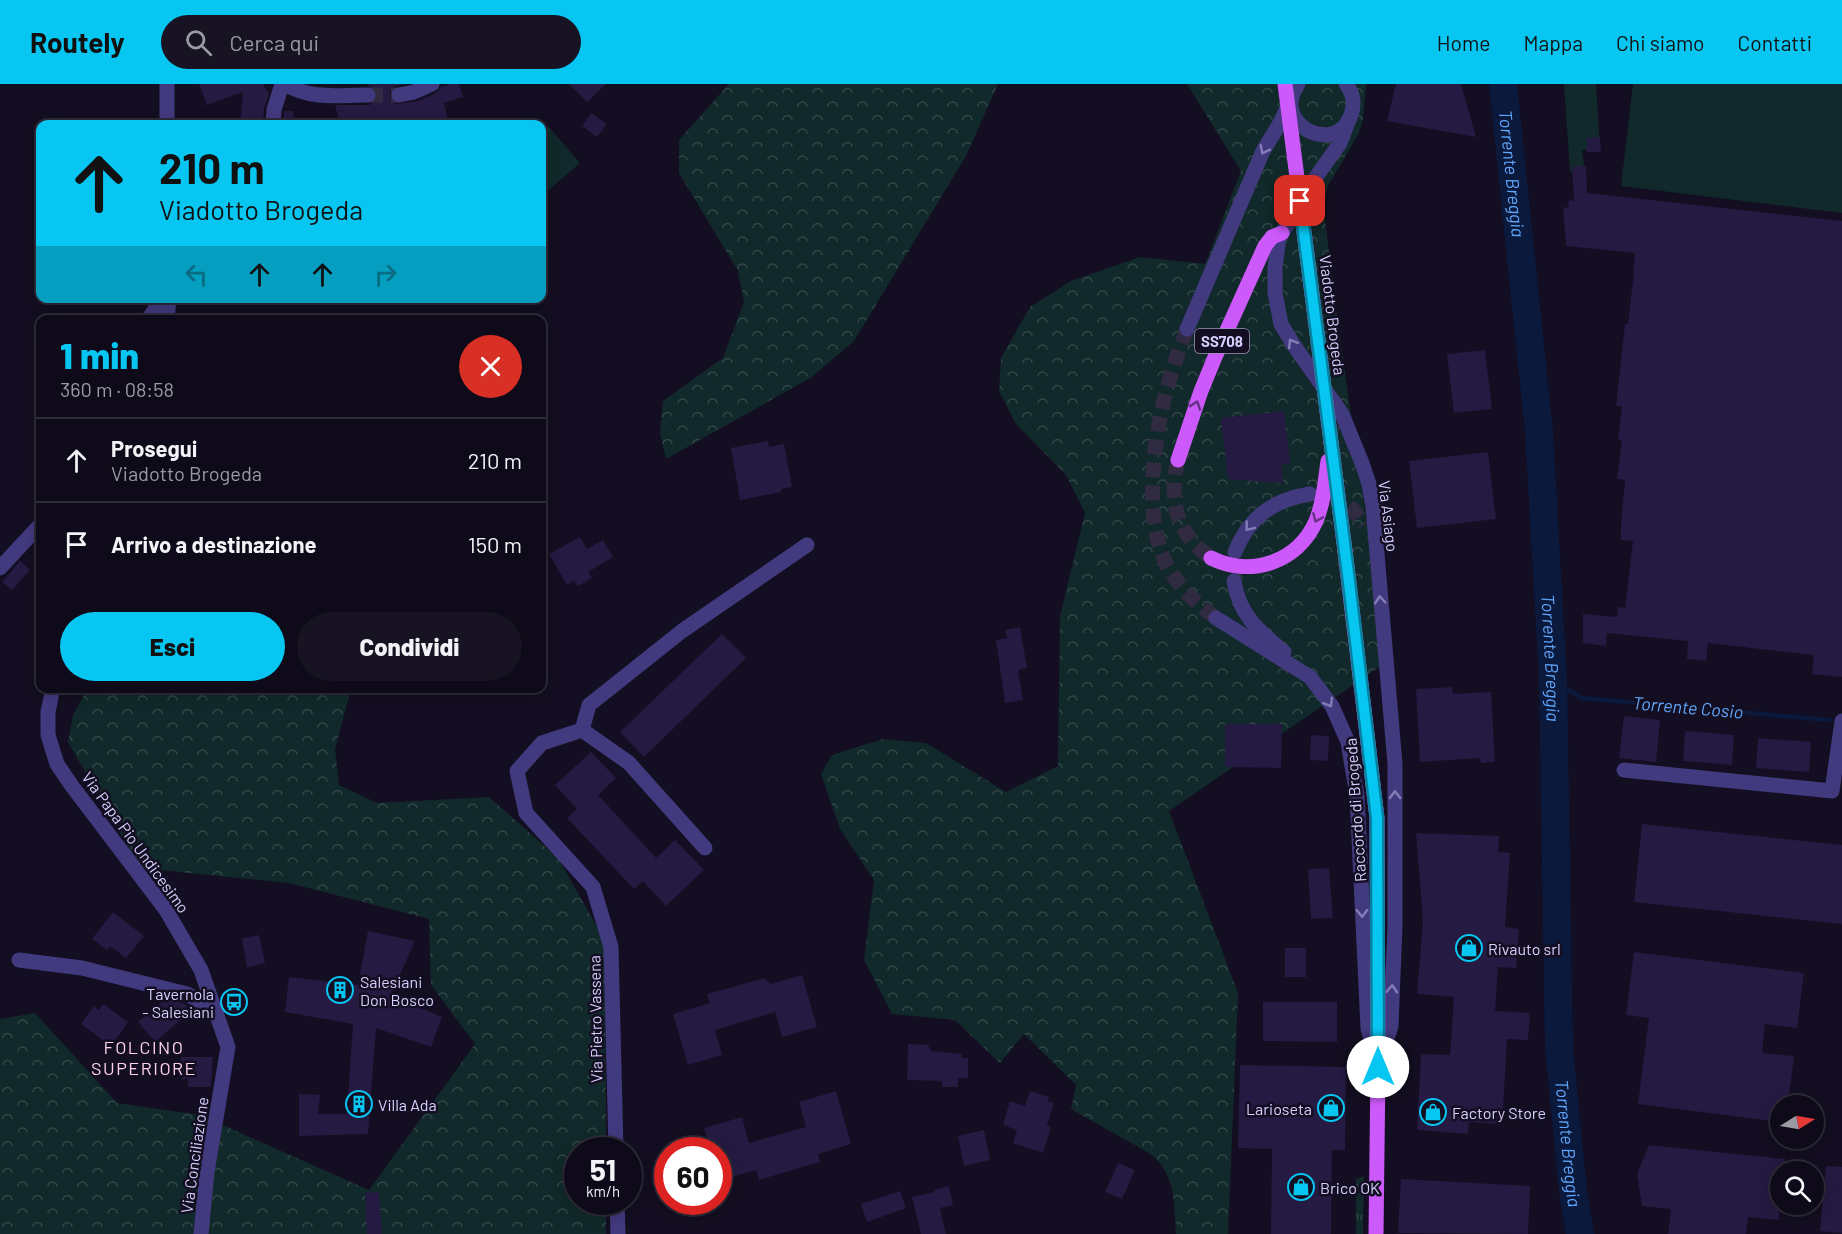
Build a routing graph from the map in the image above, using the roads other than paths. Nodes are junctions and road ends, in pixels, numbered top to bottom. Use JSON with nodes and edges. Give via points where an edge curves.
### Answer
{"nodes":[{"id":1,"x":166,"y":84,"type":"edge"},
{"id":2,"x":283,"y":84,"type":"edge"},
{"id":3,"x":432,"y":84,"type":"edge"},
{"id":4,"x":1286,"y":84,"type":"edge"},
{"id":5,"x":1298,"y":84,"type":"edge"},
{"id":6,"x":1350,"y":88,"type":"edge"},
{"id":7,"x":368,"y":95,"type":"tunnel mouth"},
{"id":8,"x":399,"y":95,"type":"tunnel mouth"},
{"id":9,"x":1292,"y":99,"type":"junction"},
{"id":10,"x":1349,"y":119,"type":"junction"},
{"id":11,"x":167,"y":120,"type":"edge"},
{"id":12,"x":273,"y":120,"type":"edge"},
{"id":13,"x":1282,"y":233,"type":"junction"},
{"id":14,"x":1187,"y":329,"type":"tunnel mouth"},
{"id":15,"x":1330,"y":441,"type":"junction"},
{"id":16,"x":1178,"y":460,"type":"tunnel mouth"},
{"id":17,"x":1310,"y":494,"type":"dead end"},
{"id":18,"x":1365,"y":525,"type":"tunnel mouth"},
{"id":19,"x":36,"y":529,"type":"edge"},
{"id":20,"x":807,"y":546,"type":"dead end"},
{"id":21,"x":1345,"y":551,"type":"joint"},
{"id":22,"x":1235,"y":552,"type":"dead end"},
{"id":23,"x":1376,"y":555,"type":"junction"},
{"id":24,"x":1211,"y":558,"type":"tunnel mouth"},
{"id":25,"x":0,"y":568,"type":"edge"},
{"id":26,"x":1234,"y":581,"type":"dead end"},
{"id":27,"x":1216,"y":618,"type":"tunnel mouth"},
{"id":28,"x":1310,"y":677,"type":"junction"},
{"id":29,"x":52,"y":693,"type":"edge"},
{"id":30,"x":1842,"y":722,"type":"edge"},
{"id":31,"x":582,"y":730,"type":"junction"},
{"id":32,"x":1624,"y":770,"type":"dead end"},
{"id":33,"x":705,"y":848,"type":"dead end"},
{"id":34,"x":19,"y":960,"type":"dead end"},
{"id":35,"x":217,"y":1011,"type":"junction"},
{"id":36,"x":1378,"y":1067,"type":"junction"},
{"id":37,"x":616,"y":1137,"type":"edge"},
{"id":38,"x":617,"y":1215,"type":"edge"},
{"id":39,"x":201,"y":1234,"type":"edge"},
{"id":40,"x":618,"y":1234,"type":"edge"},
{"id":41,"x":1376,"y":1234,"type":"edge"}],
"edges":[{"from":1,"to":11,"type":"street"},
{"from":2,"to":7,"type":"street","via":[[308,95]]},
{"from":2,"to":12,"type":"street"},
{"from":3,"to":8,"type":"street"},
{"from":4,"to":15,"type":"main road","name":"Viadotto Brogeda","bridge":true},
{"from":5,"to":9,"type":"street","number":"SS708"},
{"from":6,"to":10,"type":"street","number":"SS708","via":[[1353,106]]},
{"from":9,"to":10,"type":"street","via":[[1297,122],[1315,134],[1334,132]]},
{"from":9,"to":14,"type":"street","number":"SS708","one_way":true,"via":[[1263,151]]},
{"from":10,"to":13,"type":"street","name":"Via Asiago","number":"SS708","via":[[1340,142]]},
{"from":16,"to":13,"type":"main road","number":"SS708","one_way":true,"via":[[1201,391],[1264,246]]},
{"from":23,"to":13,"type":"street","name":"Via Asiago","number":"SS708","one_way":true,"via":[[1372,499],[1353,436],[1281,324],[1275,267]]},
{"from":15,"to":21,"type":"main road","name":"Viadotto Brogeda","bridge":true},
{"from":15,"to":24,"type":"main road","one_way":true,"bridge":true,"via":[[1322,505],[1302,542],[1285,557],[1261,566],[1238,567]]},
{"from":17,"to":22,"type":"street","one_way":true,"via":[[1292,497],[1267,510],[1247,528]]},
{"from":18,"to":23,"type":"street","number":"SS708"},
{"from":19,"to":25,"type":"street"},
{"from":20,"to":31,"type":"street","via":[[682,631],[589,705]]},
{"from":21,"to":36,"type":"main road","name":"Raccordo di Brogeda","via":[[1377,818]]},
{"from":36,"to":23,"type":"street","name":"Via Asiago","number":"SS708","one_way":true,"via":[[1390,1026],[1395,926],[1395,764]]},
{"from":26,"to":28,"type":"street","via":[[1246,616]]},
{"from":27,"to":28,"type":"street","name":"Via Asiago"},
{"from":28,"to":36,"type":"street","name":"Via Asiago","one_way":true,"via":[[1340,722],[1352,763],[1368,1028]]},
{"from":29,"to":35,"type":"street","name":"Via Papa Pio Undicesimo","via":[[48,735],[57,764],[166,910],[201,970]]},
{"from":30,"to":32,"type":"street","via":[[1832,790]]},
{"from":31,"to":33,"type":"street","via":[[629,763]]},
{"from":31,"to":37,"type":"street","name":"Via Pietro Vassena","via":[[542,743],[517,771],[526,813],[593,887],[611,947]]},
{"from":34,"to":35,"type":"street","via":[[82,968],[187,994]]},
{"from":35,"to":39,"type":"street","name":"Via Conciliazione","via":[[228,1047]]},
{"from":36,"to":41,"type":"main road","name":"Via Asiago"},
{"from":38,"to":40,"type":"street"}]}
